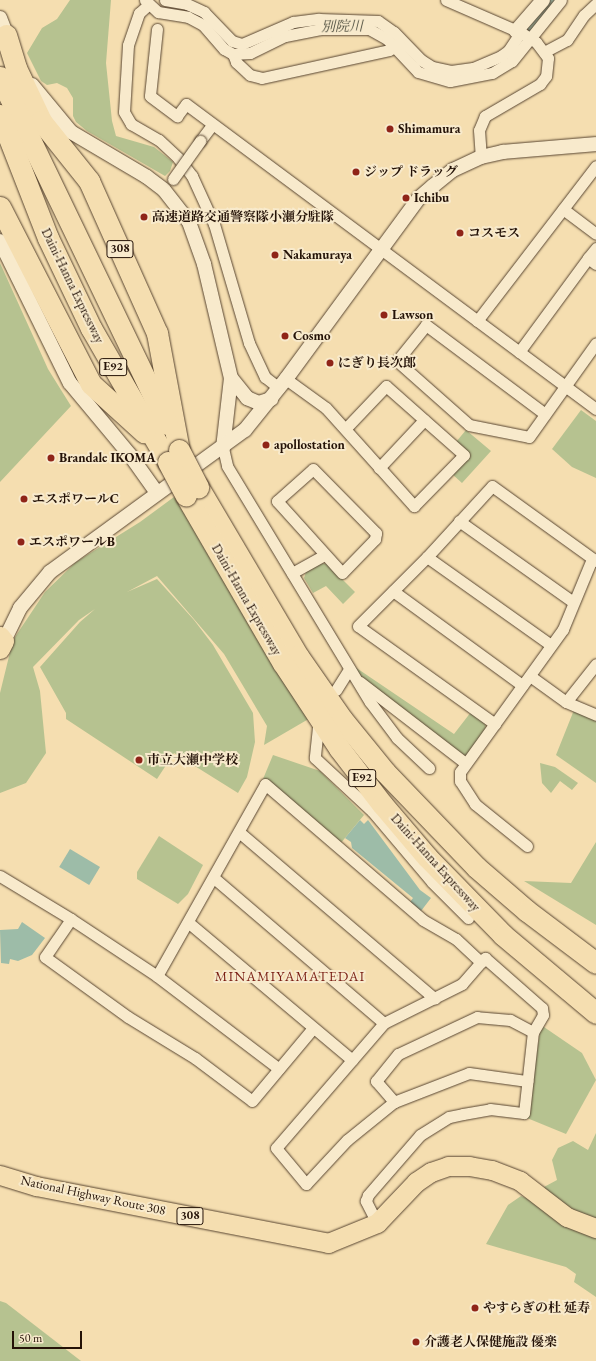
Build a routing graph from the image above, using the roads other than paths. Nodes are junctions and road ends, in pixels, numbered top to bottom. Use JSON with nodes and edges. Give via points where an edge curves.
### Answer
{"nodes":[{"id":1,"x":165,"y":0,"type":"edge"},
{"id":2,"x":446,"y":0,"type":"edge"},
{"id":3,"x":543,"y":0,"type":"edge"},
{"id":4,"x":562,"y":0,"type":"edge"},
{"id":5,"x":146,"y":2,"type":"edge"},
{"id":6,"x":596,"y":4,"type":"edge"},
{"id":7,"x":3,"y":27,"type":"edge"},
{"id":8,"x":157,"y":29,"type":"dead end"},
{"id":9,"x":524,"y":34,"type":"junction"},
{"id":10,"x":398,"y":45,"type":"junction"},
{"id":11,"x":544,"y":52,"type":"junction"},
{"id":12,"x":233,"y":54,"type":"junction"},
{"id":13,"x":8,"y":73,"type":"edge"},
{"id":14,"x":0,"y":115,"type":"edge"},
{"id":15,"x":212,"y":125,"type":"junction"},
{"id":16,"x":596,"y":144,"type":"edge"},
{"id":17,"x":481,"y":157,"type":"junction"},
{"id":18,"x":596,"y":166,"type":"edge"},
{"id":19,"x":169,"y":185,"type":"junction"},
{"id":20,"x":0,"y":207,"type":"edge"},
{"id":21,"x":563,"y":209,"type":"junction"},
{"id":22,"x":596,"y":234,"type":"edge"},
{"id":23,"x":0,"y":241,"type":"edge"},
{"id":24,"x":596,"y":248,"type":"edge"},
{"id":25,"x":381,"y":249,"type":"junction"},
{"id":26,"x":592,"y":261,"type":"edge"},
{"id":27,"x":477,"y":321,"type":"junction"},
{"id":28,"x":596,"y":343,"type":"edge"},
{"id":29,"x":518,"y":352,"type":"junction"},
{"id":30,"x":231,"y":378,"type":"junction"},
{"id":31,"x":282,"y":384,"type":"junction"},
{"id":32,"x":564,"y":387,"type":"junction"},
{"id":33,"x":271,"y":399,"type":"junction"},
{"id":34,"x":596,"y":409,"type":"edge"},
{"id":35,"x":545,"y":414,"type":"junction"},
{"id":36,"x":424,"y":420,"type":"junction"},
{"id":37,"x":345,"y":429,"type":"junction"},
{"id":38,"x":223,"y":448,"type":"junction"},
{"id":39,"x":168,"y":453,"type":"junction"},
{"id":40,"x":379,"y":468,"type":"junction"},
{"id":41,"x":192,"y":492,"type":"junction"},
{"id":42,"x":157,"y":493,"type":"junction"},
{"id":43,"x":459,"y":521,"type":"junction"},
{"id":44,"x":324,"y":555,"type":"junction"},
{"id":45,"x":427,"y":558,"type":"junction"},
{"id":46,"x":594,"y":560,"type":"edge"},
{"id":47,"x":292,"y":573,"type":"junction"},
{"id":48,"x":393,"y":591,"type":"junction"},
{"id":49,"x":573,"y":602,"type":"junction"},
{"id":50,"x":1,"y":642,"type":"edge"},
{"id":51,"x":551,"y":646,"type":"junction"},
{"id":52,"x":596,"y":664,"type":"edge"},
{"id":53,"x":349,"y":669,"type":"junction"},
{"id":54,"x":530,"y":676,"type":"junction"},
{"id":55,"x":355,"y":679,"type":"junction"},
{"id":56,"x":522,"y":685,"type":"junction"},
{"id":57,"x":336,"y":690,"type":"dead end"},
{"id":58,"x":566,"y":702,"type":"junction"},
{"id":59,"x":596,"y":715,"type":"edge"},
{"id":60,"x":495,"y":724,"type":"junction"},
{"id":61,"x":318,"y":727,"type":"dead end"},
{"id":62,"x":465,"y":763,"type":"junction"},
{"id":63,"x":429,"y":768,"type":"dead end"},
{"id":64,"x":239,"y":832,"type":"junction"},
{"id":65,"x":527,"y":846,"type":"dead end"},
{"id":66,"x":0,"y":876,"type":"edge"},
{"id":67,"x":214,"y":878,"type":"junction"},
{"id":68,"x":468,"y":918,"type":"dead end"},
{"id":69,"x":71,"y":919,"type":"junction"},
{"id":70,"x":189,"y":923,"type":"junction"},
{"id":71,"x":482,"y":962,"type":"junction"},
{"id":72,"x":596,"y":962,"type":"edge"},
{"id":73,"x":157,"y":976,"type":"junction"},
{"id":74,"x":435,"y":999,"type":"junction"},
{"id":75,"x":596,"y":1013,"type":"edge"},
{"id":76,"x":384,"y":1023,"type":"junction"},
{"id":77,"x":313,"y":1028,"type":"junction"},
{"id":78,"x":533,"y":1032,"type":"junction"},
{"id":79,"x":352,"y":1060,"type":"junction"},
{"id":80,"x":279,"y":1069,"type":"junction"},
{"id":81,"x":527,"y":1081,"type":"junction"},
{"id":82,"x":394,"y":1102,"type":"junction"},
{"id":83,"x":0,"y":1175,"type":"edge"},
{"id":84,"x":377,"y":1223,"type":"junction"},
{"id":85,"x":596,"y":1228,"type":"edge"}],
"edges":[{"from":1,"to":10,"type":"street","via":[[187,4],[204,12],[232,41],[242,44],[278,27],[319,19],[378,21],[394,32]]},
{"from":2,"to":9,"type":"street"},
{"from":3,"to":9,"type":"street"},
{"from":4,"to":9,"type":"street"},
{"from":5,"to":12,"type":"street","via":[[158,12],[197,21],[224,49]]},
{"from":5,"to":31,"type":"street","via":[[139,13],[128,45],[124,112],[131,124],[159,140],[192,176],[214,224],[249,343],[265,377]]},
{"from":6,"to":11,"type":"street","via":[[584,15],[567,40]]},
{"from":7,"to":13,"type":"highway"},
{"from":7,"to":19,"type":"street","via":[[24,73],[59,120],[76,135],[107,155]]},
{"from":8,"to":15,"type":"street","via":[[150,96],[177,116],[186,104]]},
{"from":9,"to":10,"type":"street","via":[[512,61],[502,68],[461,81],[450,81],[418,72]]},
{"from":9,"to":11,"type":"street"},
{"from":10,"to":12,"type":"street","via":[[369,29],[320,29],[286,36],[250,53]]},
{"from":10,"to":12,"type":"street","via":[[262,78],[250,75],[236,62]]},
{"from":11,"to":17,"type":"street","via":[[548,66],[540,84],[483,119],[479,130]]},
{"from":13,"to":39,"type":"highway","name":"Daini-Hanna Expressway","number":"E92"},
{"from":13,"to":39,"type":"highway","number":"308","via":[[41,121],[89,180],[158,333]]},
{"from":14,"to":39,"type":"highway","name":"Daini-Hanna Expressway","number":"E92","via":[[48,238],[88,322]]},
{"from":15,"to":19,"type":"street","bridge":true},
{"from":15,"to":25,"type":"street"},
{"from":16,"to":17,"type":"street","via":[[503,152]]},
{"from":17,"to":25,"type":"street","via":[[453,170],[429,190]]},
{"from":18,"to":21,"type":"street"},
{"from":19,"to":30,"type":"street","via":[[197,240]]},
{"from":20,"to":39,"type":"highway","via":[[91,384]]},
{"from":21,"to":22,"type":"street"},
{"from":21,"to":27,"type":"street"},
{"from":23,"to":42,"type":"street","via":[[70,383],[130,455]]},
{"from":24,"to":26,"type":"street"},
{"from":25,"to":27,"type":"street"},
{"from":25,"to":31,"type":"street"},
{"from":26,"to":29,"type":"street"},
{"from":27,"to":29,"type":"street"},
{"from":28,"to":32,"type":"street"},
{"from":29,"to":32,"type":"street"},
{"from":30,"to":33,"type":"street","via":[[247,398],[259,403]]},
{"from":30,"to":38,"type":"street"},
{"from":31,"to":33,"type":"street"},
{"from":31,"to":37,"type":"street","via":[[326,408]]},
{"from":32,"to":34,"type":"street"},
{"from":32,"to":35,"type":"street"},
{"from":33,"to":38,"type":"street","via":[[245,430]]},
{"from":35,"to":35,"type":"street","via":[[426,325],[397,361],[469,425],[529,437]]},
{"from":36,"to":37,"type":"street","via":[[386,386]]},
{"from":36,"to":40,"type":"street"},
{"from":36,"to":40,"type":"street","via":[[464,455],[414,506]]},
{"from":37,"to":40,"type":"street"},
{"from":38,"to":42,"type":"street"},
{"from":38,"to":47,"type":"street","via":[[227,466]]},
{"from":39,"to":41,"type":"highway","name":"Daini-Hanna Expressway","number":"E92","bridge":true},
{"from":41,"to":72,"type":"highway","name":"Daini-Hanna Expressway","number":"E92","via":[[298,656],[342,719],[385,772],[476,867],[527,910]]},
{"from":41,"to":75,"type":"highway","name":"Daini-Hanna Expressway","number":"E92","via":[[283,663],[339,748],[382,804],[443,874],[503,935]]},
{"from":42,"to":50,"type":"street","via":[[50,572],[20,608]]},
{"from":43,"to":45,"type":"street"},
{"from":43,"to":46,"type":"street","via":[[492,486]]},
{"from":43,"to":49,"type":"street"},
{"from":44,"to":44,"type":"street","via":[[277,501],[313,469],[376,533],[375,539],[342,573]]},
{"from":44,"to":47,"type":"street"},
{"from":45,"to":48,"type":"street"},
{"from":45,"to":51,"type":"street"},
{"from":46,"to":49,"type":"street"},
{"from":47,"to":53,"type":"street"},
{"from":48,"to":56,"type":"street"},
{"from":48,"to":60,"type":"street","via":[[358,626]]},
{"from":49,"to":51,"type":"street","via":[[563,629]]},
{"from":51,"to":54,"type":"street"},
{"from":52,"to":58,"type":"street"},
{"from":53,"to":55,"type":"street"},
{"from":53,"to":57,"type":"street"},
{"from":54,"to":56,"type":"street"},
{"from":54,"to":58,"type":"street"},
{"from":55,"to":62,"type":"street"},
{"from":55,"to":63,"type":"street","via":[[398,738]]},
{"from":56,"to":60,"type":"street"},
{"from":58,"to":59,"type":"street"},
{"from":60,"to":62,"type":"street"},
{"from":61,"to":68,"type":"street","via":[[315,758],[372,811],[432,882]]},
{"from":62,"to":65,"type":"street","via":[[460,772],[464,792]]},
{"from":64,"to":67,"type":"street"},
{"from":64,"to":71,"type":"street","via":[[265,784],[422,920],[456,939]]},
{"from":64,"to":74,"type":"street"},
{"from":66,"to":69,"type":"street"},
{"from":67,"to":70,"type":"street"},
{"from":67,"to":76,"type":"street"},
{"from":69,"to":73,"type":"street"},
{"from":69,"to":80,"type":"street","via":[[45,957],[128,1017],[195,1058],[252,1101]]},
{"from":70,"to":73,"type":"street"},
{"from":70,"to":77,"type":"street"},
{"from":71,"to":74,"type":"street","via":[[462,984]]},
{"from":71,"to":78,"type":"street","via":[[485,958],[542,1008],[542,1015]]},
{"from":73,"to":80,"type":"street"},
{"from":74,"to":76,"type":"street"},
{"from":76,"to":79,"type":"street"},
{"from":77,"to":79,"type":"street"},
{"from":77,"to":80,"type":"street"},
{"from":78,"to":81,"type":"street"},
{"from":78,"to":82,"type":"street","via":[[510,1020],[477,1017],[398,1054],[376,1082]]},
{"from":79,"to":82,"type":"street","via":[[276,1148],[306,1184],[348,1140]]},
{"from":81,"to":82,"type":"street","via":[[469,1073]]},
{"from":81,"to":84,"type":"street","via":[[524,1113],[490,1109],[463,1114],[449,1117],[420,1135],[368,1195],[366,1201]]},
{"from":83,"to":84,"type":"highway","name":"National Highway Route 308","number":"308","via":[[36,1186],[328,1243]]},
{"from":84,"to":85,"type":"highway","name":"National Highway Route 308","number":"308","via":[[416,1182],[439,1169],[464,1165],[492,1170],[520,1181],[567,1218]]}]}
